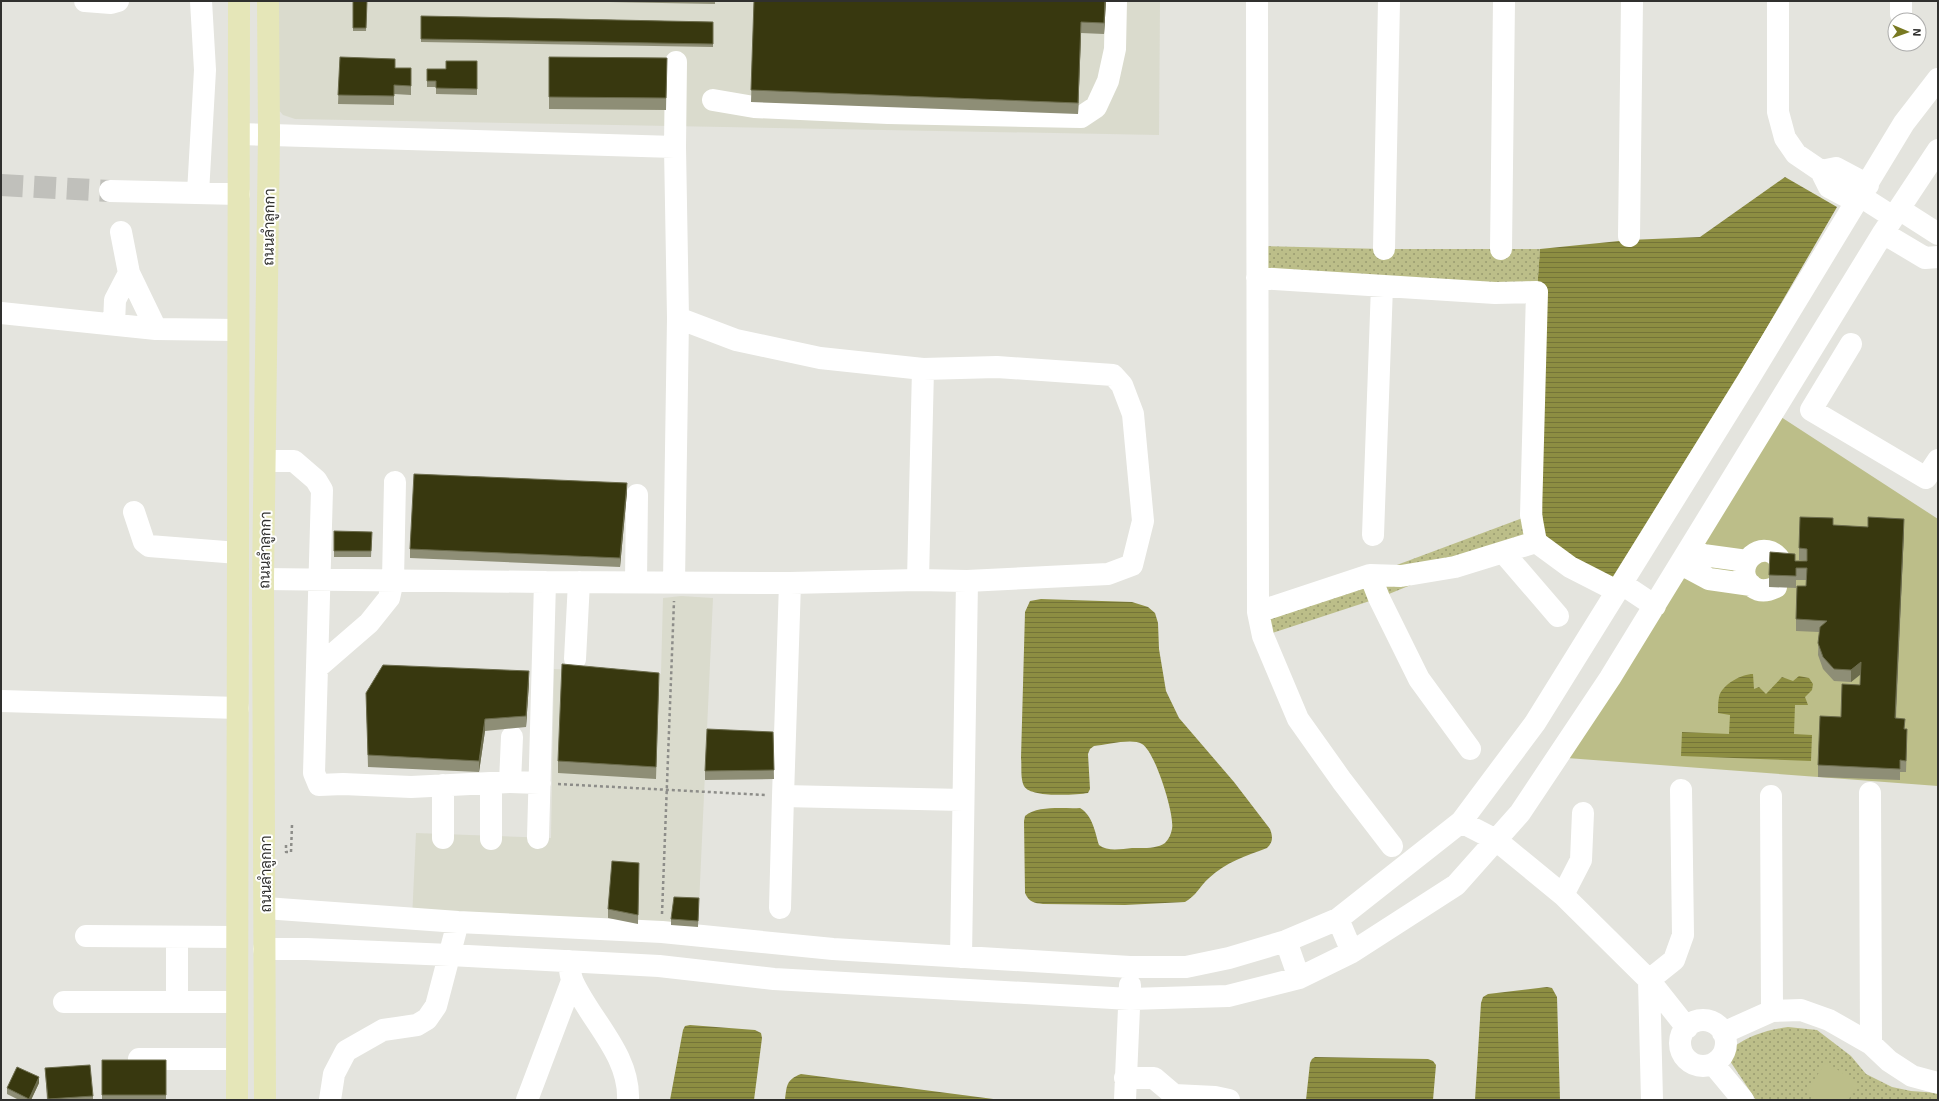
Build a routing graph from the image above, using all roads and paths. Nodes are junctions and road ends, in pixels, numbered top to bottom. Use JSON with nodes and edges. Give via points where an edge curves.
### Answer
{"nodes":[{"id":1,"x":85,"y":1,"type":"edge"},
{"id":2,"x":118,"y":1,"type":"edge"},
{"id":3,"x":201,"y":1,"type":"edge"},
{"id":4,"x":239,"y":1,"type":"edge"},
{"id":5,"x":268,"y":1,"type":"edge"},
{"id":6,"x":1116,"y":1,"type":"edge"},
{"id":7,"x":1257,"y":1,"type":"edge"},
{"id":8,"x":1389,"y":1,"type":"edge"},
{"id":9,"x":1504,"y":1,"type":"edge"},
{"id":10,"x":1632,"y":1,"type":"edge"},
{"id":11,"x":1778,"y":1,"type":"edge"},
{"id":12,"x":676,"y":62,"type":"dead end"},
{"id":13,"x":1938,"y":79,"type":"edge"},
{"id":14,"x":713,"y":100,"type":"dead end"},
{"id":15,"x":239,"y":134,"type":"junction"},
{"id":16,"x":269,"y":135,"type":"junction"},
{"id":17,"x":675,"y":147,"type":"junction"},
{"id":18,"x":1938,"y":150,"type":"edge"},
{"id":19,"x":110,"y":191,"type":"tunnel mouth"},
{"id":20,"x":198,"y":193,"type":"junction"},
{"id":21,"x":239,"y":194,"type":"junction"},
{"id":22,"x":1862,"y":194,"type":"junction"},
{"id":23,"x":1892,"y":220,"type":"junction"},
{"id":24,"x":121,"y":232,"type":"dead end"},
{"id":25,"x":1938,"y":234,"type":"edge"},
{"id":26,"x":1629,"y":236,"type":"dead end"},
{"id":27,"x":1384,"y":249,"type":"dead end"},
{"id":28,"x":1501,"y":249,"type":"dead end"},
{"id":29,"x":1938,"y":257,"type":"edge"},
{"id":30,"x":129,"y":273,"type":"junction"},
{"id":31,"x":1257,"y":278,"type":"junction"},
{"id":32,"x":1382,"y":286,"type":"junction"},
{"id":33,"x":1,"y":313,"type":"edge"},
{"id":34,"x":678,"y":318,"type":"junction"},
{"id":35,"x":114,"y":324,"type":"junction"},
{"id":36,"x":156,"y":329,"type":"junction"},
{"id":37,"x":238,"y":330,"type":"junction"},
{"id":38,"x":1850,"y":344,"type":"dead end"},
{"id":39,"x":923,"y":369,"type":"junction"},
{"id":40,"x":1938,"y":460,"type":"edge"},
{"id":41,"x":265,"y":461,"type":"junction"},
{"id":42,"x":395,"y":482,"type":"dead end"},
{"id":43,"x":637,"y":495,"type":"dead end"},
{"id":44,"x":134,"y":512,"type":"dead end"},
{"id":45,"x":1373,"y":535,"type":"dead end"},
{"id":46,"x":1536,"y":542,"type":"junction"},
{"id":47,"x":1503,"y":552,"type":"junction"},
{"id":48,"x":238,"y":553,"type":"junction"},
{"id":49,"x":1686,"y":556,"type":"junction"},
{"id":50,"x":1747,"y":560,"type":"junction"},
{"id":51,"x":1783,"y":565,"type":"edge"},
{"id":52,"x":1570,"y":567,"type":"junction"},
{"id":53,"x":1370,"y":575,"type":"junction"},
{"id":54,"x":263,"y":579,"type":"junction"},
{"id":55,"x":319,"y":580,"type":"junction"},
{"id":56,"x":393,"y":580,"type":"junction"},
{"id":57,"x":918,"y":580,"type":"junction"},
{"id":58,"x":967,"y":581,"type":"junction"},
{"id":59,"x":544,"y":582,"type":"junction"},
{"id":60,"x":579,"y":582,"type":"junction"},
{"id":61,"x":636,"y":582,"type":"junction"},
{"id":62,"x":674,"y":582,"type":"junction"},
{"id":63,"x":790,"y":583,"type":"junction"},
{"id":64,"x":1751,"y":585,"type":"junction"},
{"id":65,"x":1620,"y":587,"type":"junction"},
{"id":66,"x":1776,"y":587,"type":"edge"},
{"id":67,"x":1655,"y":606,"type":"junction"},
{"id":68,"x":1606,"y":609,"type":"junction"},
{"id":69,"x":1258,"y":612,"type":"junction"},
{"id":70,"x":1558,"y":616,"type":"dead end"},
{"id":71,"x":575,"y":660,"type":"dead end"},
{"id":72,"x":317,"y":668,"type":"junction"},
{"id":73,"x":1,"y":701,"type":"edge"},
{"id":74,"x":238,"y":708,"type":"junction"},
{"id":75,"x":512,"y":737,"type":"dead end"},
{"id":76,"x":1470,"y":748,"type":"dead end"},
{"id":77,"x":501,"y":783,"type":"junction"},
{"id":78,"x":540,"y":783,"type":"junction"},
{"id":79,"x":443,"y":785,"type":"junction"},
{"id":80,"x":667,"y":790,"type":"junction"},
{"id":81,"x":1680,"y":790,"type":"dead end"},
{"id":82,"x":1870,"y":793,"type":"dead end"},
{"id":83,"x":783,"y":796,"type":"junction"},
{"id":84,"x":1771,"y":796,"type":"dead end"},
{"id":85,"x":963,"y":800,"type":"junction"},
{"id":86,"x":1583,"y":813,"type":"dead end"},
{"id":87,"x":1461,"y":822,"type":"junction"},
{"id":88,"x":292,"y":825,"type":"dead end"},
{"id":89,"x":443,"y":838,"type":"dead end"},
{"id":90,"x":538,"y":838,"type":"dead end"},
{"id":91,"x":491,"y":839,"type":"dead end"},
{"id":92,"x":1496,"y":840,"type":"junction"},
{"id":93,"x":286,"y":844,"type":"dead end"},
{"id":94,"x":1392,"y":846,"type":"dead end"},
{"id":95,"x":1563,"y":895,"type":"junction"},
{"id":96,"x":265,"y":908,"type":"junction"},
{"id":97,"x":780,"y":908,"type":"dead end"},
{"id":98,"x":1338,"y":919,"type":"junction"},
{"id":99,"x":458,"y":922,"type":"junction"},
{"id":100,"x":662,"y":932,"type":"junction"},
{"id":101,"x":86,"y":936,"type":"dead end"},
{"id":102,"x":177,"y":937,"type":"junction"},
{"id":103,"x":237,"y":937,"type":"junction"},
{"id":104,"x":1286,"y":941,"type":"junction"},
{"id":105,"x":264,"y":950,"type":"junction"},
{"id":106,"x":1352,"y":952,"type":"junction"},
{"id":107,"x":450,"y":955,"type":"junction"},
{"id":108,"x":961,"y":957,"type":"junction"},
{"id":109,"x":659,"y":966,"type":"junction"},
{"id":110,"x":1130,"y":967,"type":"junction"},
{"id":111,"x":571,"y":971,"type":"junction"},
{"id":112,"x":1299,"y":978,"type":"junction"},
{"id":113,"x":1649,"y":980,"type":"junction"},
{"id":114,"x":1130,"y":999,"type":"junction"},
{"id":115,"x":64,"y":1002,"type":"dead end"},
{"id":116,"x":177,"y":1002,"type":"junction"},
{"id":117,"x":237,"y":1002,"type":"junction"},
{"id":118,"x":1772,"y":1010,"type":"junction"},
{"id":119,"x":1687,"y":1028,"type":"junction"},
{"id":120,"x":1723,"y":1033,"type":"junction"},
{"id":121,"x":1871,"y":1044,"type":"junction"},
{"id":122,"x":140,"y":1059,"type":"edge"},
{"id":123,"x":237,"y":1059,"type":"junction"},
{"id":124,"x":1713,"y":1064,"type":"junction"},
{"id":125,"x":1125,"y":1078,"type":"junction"},
{"id":126,"x":1938,"y":1083,"type":"edge"},
{"id":127,"x":237,"y":1100,"type":"edge"},
{"id":128,"x":265,"y":1100,"type":"edge"},
{"id":129,"x":330,"y":1100,"type":"edge"},
{"id":130,"x":527,"y":1100,"type":"edge"},
{"id":131,"x":628,"y":1100,"type":"edge"},
{"id":132,"x":1125,"y":1100,"type":"edge"},
{"id":133,"x":1229,"y":1100,"type":"edge"},
{"id":134,"x":1652,"y":1100,"type":"edge"},
{"id":135,"x":1743,"y":1100,"type":"edge"}],
"edges":[{"from":1,"to":2,"type":"street"},
{"from":3,"to":20,"type":"street","via":[[205,70]]},
{"from":4,"to":15,"type":"main road","name":"ถนนลำลูกกา"},
{"from":5,"to":16,"type":"main road","name":"ถนนลำลูกกา"},
{"from":6,"to":14,"type":"street","via":[[1114,49],[1108,81],[1096,107],[1081,117],[754,107]]},
{"from":7,"to":31,"type":"street"},
{"from":8,"to":27,"type":"street"},
{"from":9,"to":28,"type":"street"},
{"from":10,"to":26,"type":"street"},
{"from":11,"to":22,"type":"street","via":[[1778,112],[1785,138],[1796,154],[1821,171],[1829,187]]},
{"from":12,"to":17,"type":"street"},
{"from":13,"to":22,"type":"street","via":[[1904,123]]},
{"from":15,"to":16,"type":"street"},
{"from":15,"to":21,"type":"main road","name":"ถนนลำลูกกา"},
{"from":16,"to":17,"type":"street"},
{"from":16,"to":41,"type":"main road","name":"ถนนลำลูกกา"},
{"from":17,"to":34,"type":"street"},
{"from":18,"to":23,"type":"street"},
{"from":19,"to":20,"type":"street"},
{"from":20,"to":21,"type":"street"},
{"from":21,"to":37,"type":"main road","name":"ถนนลำลูกกา"},
{"from":22,"to":23,"type":"street"},
{"from":22,"to":65,"type":"street"},
{"from":23,"to":25,"type":"street"},
{"from":23,"to":29,"type":"street","via":[[1925,258]]},
{"from":23,"to":49,"type":"street"},
{"from":24,"to":30,"type":"street"},
{"from":30,"to":35,"type":"street","via":[[115,300]]},
{"from":30,"to":36,"type":"street"},
{"from":31,"to":32,"type":"street"},
{"from":31,"to":69,"type":"street"},
{"from":32,"to":45,"type":"street"},
{"from":32,"to":46,"type":"street","via":[[1495,293],[1538,292],[1531,515]]},
{"from":33,"to":35,"type":"street"},
{"from":34,"to":39,"type":"street","via":[[736,340],[812,356]]},
{"from":34,"to":62,"type":"street"},
{"from":35,"to":36,"type":"street"},
{"from":36,"to":37,"type":"street"},
{"from":37,"to":48,"type":"main road","name":"ถนนลำลูกกา"},
{"from":38,"to":40,"type":"street","via":[[1811,410],[1926,478]]},
{"from":39,"to":57,"type":"street"},
{"from":39,"to":58,"type":"street","via":[[997,367],[1113,375],[1122,385],[1133,414],[1143,521],[1132,565],[1108,574]]},
{"from":41,"to":54,"type":"main road","name":"ถนนลำลูกกา"},
{"from":41,"to":55,"type":"street","via":[[294,461],[316,480],[322,490]]},
{"from":42,"to":56,"type":"street"},
{"from":43,"to":61,"type":"street"},
{"from":44,"to":48,"type":"street","via":[[144,542],[149,546]]},
{"from":46,"to":47,"type":"street"},
{"from":46,"to":52,"type":"street"},
{"from":47,"to":53,"type":"street","via":[[1455,567],[1401,576]]},
{"from":47,"to":70,"type":"street"},
{"from":48,"to":74,"type":"main road","name":"ถนนลำลูกกา"},
{"from":49,"to":50,"type":"street","via":[[1703,555]]},
{"from":49,"to":64,"type":"street","via":[[1709,579]]},
{"from":49,"to":67,"type":"street"},
{"from":50,"to":51,"type":"street","via":[[1757,552],[1770,551],[1780,558]]},
{"from":50,"to":64,"type":"street","via":[[1745,573]]},
{"from":52,"to":65,"type":"street"},
{"from":52,"to":68,"type":"street"},
{"from":53,"to":69,"type":"street"},
{"from":53,"to":76,"type":"street","via":[[1419,679]]},
{"from":54,"to":55,"type":"street"},
{"from":54,"to":96,"type":"main road","name":"ถนนลำลูกกา"},
{"from":55,"to":56,"type":"street"},
{"from":55,"to":72,"type":"street"},
{"from":56,"to":59,"type":"street"},
{"from":56,"to":72,"type":"street","via":[[389,598],[369,623]]},
{"from":57,"to":58,"type":"street"},
{"from":57,"to":63,"type":"street"},
{"from":58,"to":85,"type":"street","via":[[968,651]]},
{"from":59,"to":60,"type":"street"},
{"from":59,"to":78,"type":"street"},
{"from":60,"to":61,"type":"street"},
{"from":60,"to":71,"type":"street"},
{"from":61,"to":62,"type":"street"},
{"from":62,"to":63,"type":"street"},
{"from":62,"to":80,"type":"path"},
{"from":63,"to":83,"type":"street"},
{"from":64,"to":66,"type":"street","via":[[1763,591]]},
{"from":65,"to":67,"type":"street"},
{"from":65,"to":68,"type":"street"},
{"from":67,"to":92,"type":"street","via":[[1520,813]]},
{"from":68,"to":87,"type":"street","via":[[1535,723]]},
{"from":69,"to":94,"type":"street","via":[[1263,636],[1298,719]]},
{"from":72,"to":79,"type":"street","via":[[314,773],[319,785]]},
{"from":73,"to":74,"type":"street"},
{"from":74,"to":103,"type":"main road","name":"ถนนลำลูกกา"},
{"from":75,"to":77,"type":"street"},
{"from":77,"to":78,"type":"street"},
{"from":77,"to":79,"type":"street"},
{"from":77,"to":91,"type":"street"},
{"from":78,"to":80,"type":"path"},
{"from":78,"to":90,"type":"street"},
{"from":79,"to":89,"type":"street"},
{"from":80,"to":83,"type":"path"},
{"from":80,"to":100,"type":"path"},
{"from":81,"to":113,"type":"street","via":[[1683,935],[1674,960]]},
{"from":82,"to":121,"type":"street"},
{"from":83,"to":85,"type":"street"},
{"from":83,"to":97,"type":"street"},
{"from":84,"to":118,"type":"street"},
{"from":85,"to":108,"type":"street"},
{"from":86,"to":95,"type":"street","via":[[1581,860]]},
{"from":87,"to":92,"type":"street"},
{"from":87,"to":98,"type":"street"},
{"from":88,"to":93,"type":"path","via":[[291,852],[286,852]]},
{"from":92,"to":95,"type":"street"},
{"from":92,"to":106,"type":"street","via":[[1456,885]]},
{"from":95,"to":113,"type":"street"},
{"from":96,"to":99,"type":"street"},
{"from":96,"to":105,"type":"main road","name":"ถนนลำลูกกา"},
{"from":98,"to":104,"type":"street"},
{"from":98,"to":106,"type":"street"},
{"from":99,"to":100,"type":"street"},
{"from":99,"to":107,"type":"street"},
{"from":100,"to":108,"type":"street","via":[[832,949]]},
{"from":100,"to":109,"type":"street"},
{"from":101,"to":102,"type":"street"},
{"from":102,"to":103,"type":"street"},
{"from":102,"to":116,"type":"street"},
{"from":103,"to":117,"type":"main road","name":"ถนนลำลูกกา"},
{"from":104,"to":110,"type":"street","via":[[1230,958],[1186,967]]},
{"from":104,"to":112,"type":"street"},
{"from":105,"to":107,"type":"street","via":[[307,949]]},
{"from":105,"to":128,"type":"main road","name":"ถนนลำลูกกา"},
{"from":106,"to":112,"type":"street"},
{"from":107,"to":111,"type":"street"},
{"from":107,"to":129,"type":"street","via":[[436,1006],[427,1019],[417,1025],[383,1030],[346,1051],[334,1074]]},
{"from":108,"to":110,"type":"street"},
{"from":109,"to":111,"type":"street"},
{"from":109,"to":114,"type":"street","via":[[774,978]]},
{"from":110,"to":114,"type":"street"},
{"from":111,"to":130,"type":"street"},
{"from":111,"to":131,"type":"street","via":[[624,1071]]},
{"from":112,"to":114,"type":"street","via":[[1228,996]]},
{"from":113,"to":119,"type":"street"},
{"from":113,"to":134,"type":"street"},
{"from":114,"to":125,"type":"street"},
{"from":115,"to":116,"type":"street"},
{"from":116,"to":117,"type":"street"},
{"from":117,"to":123,"type":"main road","name":"ถนนลำลูกกา"},
{"from":118,"to":120,"type":"street"},
{"from":118,"to":121,"type":"street","via":[[1801,1010],[1829,1020]]},
{"from":119,"to":120,"type":"street","via":[[1699,1021],[1706,1021],[1713,1023]]},
{"from":119,"to":124,"type":"street","via":[[1680,1040],[1683,1054],[1695,1065]]},
{"from":120,"to":124,"type":"street","via":[[1725,1048],[1722,1056]]},
{"from":121,"to":126,"type":"street","via":[[1889,1061],[1912,1076]]},
{"from":122,"to":123,"type":"street"},
{"from":123,"to":127,"type":"main road","name":"ถนนลำลูกกา"},
{"from":124,"to":135,"type":"street"},
{"from":125,"to":132,"type":"street"},
{"from":125,"to":133,"type":"street","via":[[1154,1078],[1174,1095],[1216,1096]]}]}
